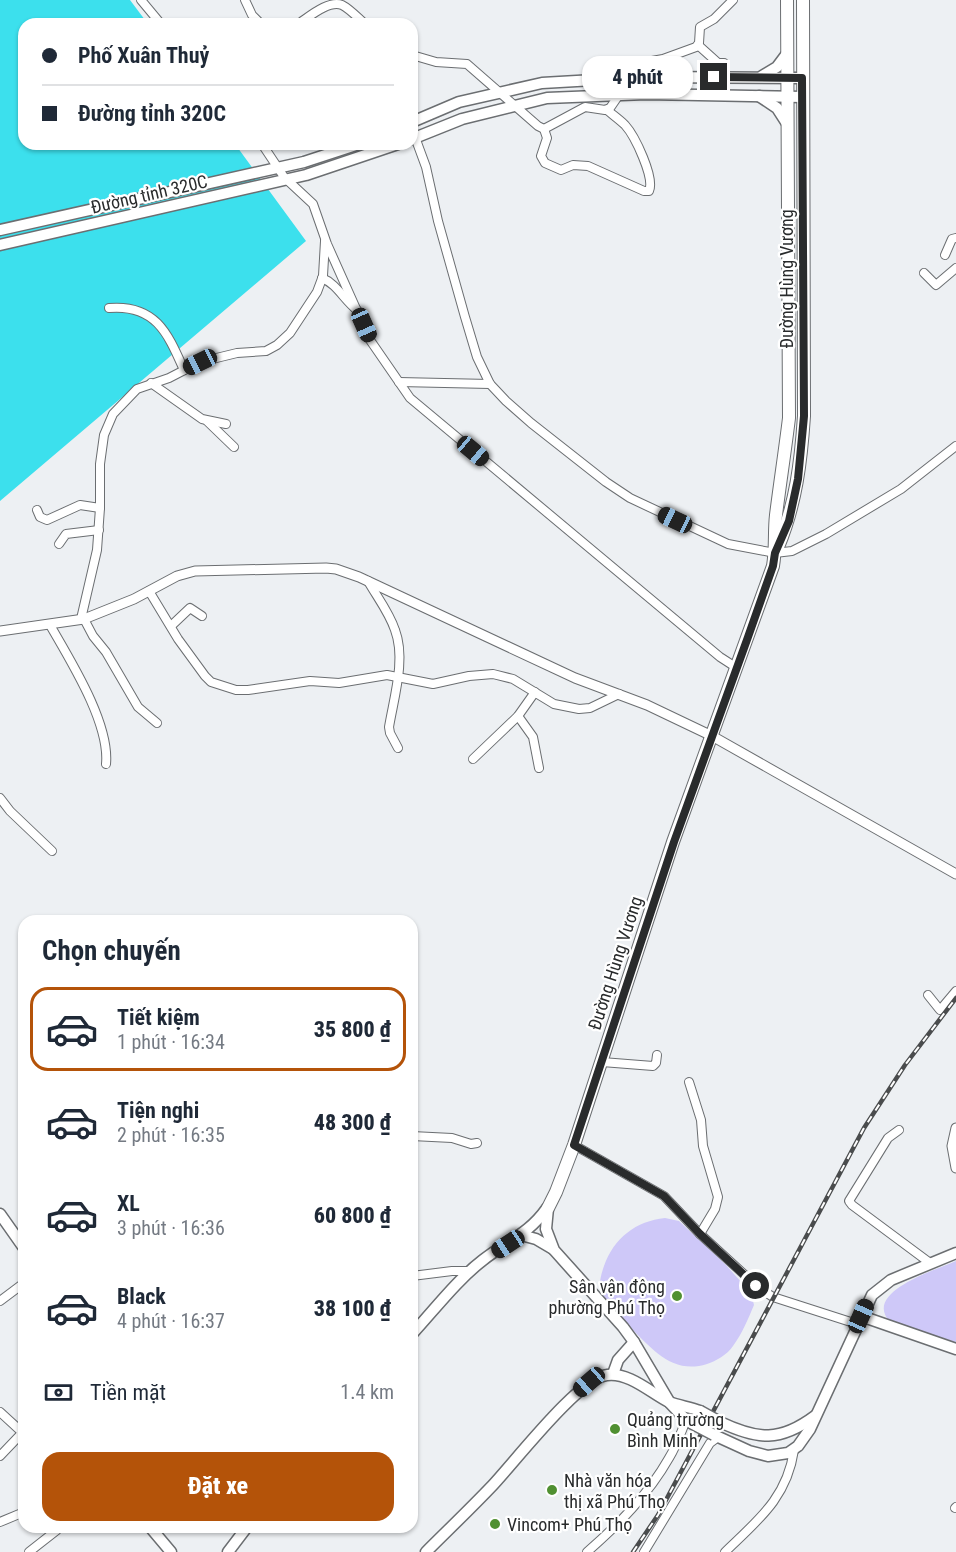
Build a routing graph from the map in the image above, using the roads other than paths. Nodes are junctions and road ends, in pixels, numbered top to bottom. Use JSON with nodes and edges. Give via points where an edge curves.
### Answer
{"nodes":[{"id":1,"x":141,"y":0,"type":"edge"},
{"id":2,"x":245,"y":0,"type":"edge"},
{"id":3,"x":733,"y":0,"type":"edge"},
{"id":4,"x":787,"y":0,"type":"edge"},
{"id":5,"x":802,"y":0,"type":"edge"},
{"id":6,"x":340,"y":2,"type":"edge"},
{"id":7,"x":156,"y":18,"type":"edge"},
{"id":8,"x":255,"y":18,"type":"edge"},
{"id":9,"x":307,"y":18,"type":"edge"},
{"id":10,"x":358,"y":18,"type":"edge"},
{"id":11,"x":698,"y":45,"type":"junction"},
{"id":12,"x":786,"y":55,"type":"junction"},
{"id":13,"x":418,"y":58,"type":"edge"},
{"id":14,"x":724,"y":63,"type":"dead end"},
{"id":15,"x":631,"y":78,"type":"junction"},
{"id":16,"x":759,"y":78,"type":"junction"},
{"id":17,"x":786,"y":78,"type":"junction"},
{"id":18,"x":802,"y":78,"type":"junction"},
{"id":19,"x":500,"y":93,"type":"junction"},
{"id":20,"x":620,"y":95,"type":"junction"},
{"id":21,"x":759,"y":96,"type":"junction"},
{"id":22,"x":786,"y":97,"type":"junction"},
{"id":23,"x":802,"y":97,"type":"junction"},
{"id":24,"x":514,"y":106,"type":"junction"},
{"id":25,"x":607,"y":110,"type":"junction"},
{"id":26,"x":418,"y":119,"type":"edge"},
{"id":27,"x":786,"y":122,"type":"junction"},
{"id":28,"x":544,"y":129,"type":"junction"},
{"id":29,"x":418,"y":134,"type":"edge"},
{"id":30,"x":418,"y":146,"type":"edge"},
{"id":31,"x":266,"y":150,"type":"edge"},
{"id":32,"x":341,"y":150,"type":"edge"},
{"id":33,"x":382,"y":150,"type":"edge"},
{"id":34,"x":277,"y":168,"type":"junction"},
{"id":35,"x":287,"y":180,"type":"junction"},
{"id":36,"x":0,"y":230,"type":"edge"},
{"id":37,"x":956,"y":238,"type":"edge"},
{"id":38,"x":325,"y":240,"type":"junction"},
{"id":39,"x":0,"y":245,"type":"edge"},
{"id":40,"x":945,"y":255,"type":"dead end"},
{"id":41,"x":956,"y":268,"type":"edge"},
{"id":42,"x":924,"y":273,"type":"dead end"},
{"id":43,"x":322,"y":278,"type":"junction"},
{"id":44,"x":109,"y":308,"type":"dead end"},
{"id":45,"x":358,"y":311,"type":"junction"},
{"id":46,"x":184,"y":370,"type":"junction"},
{"id":47,"x":399,"y":382,"type":"junction"},
{"id":48,"x":151,"y":383,"type":"junction"},
{"id":49,"x":490,"y":384,"type":"junction"},
{"id":50,"x":207,"y":421,"type":"junction"},
{"id":51,"x":226,"y":424,"type":"dead end"},
{"id":52,"x":956,"y":446,"type":"edge"},
{"id":53,"x":234,"y":447,"type":"dead end"},
{"id":54,"x":100,"y":508,"type":"junction"},
{"id":55,"x":37,"y":510,"type":"dead end"},
{"id":56,"x":99,"y":530,"type":"junction"},
{"id":57,"x":59,"y":544,"type":"dead end"},
{"id":58,"x":775,"y":553,"type":"junction"},
{"id":59,"x":368,"y":581,"type":"junction"},
{"id":60,"x":149,"y":591,"type":"junction"},
{"id":61,"x":202,"y":616,"type":"dead end"},
{"id":62,"x":83,"y":619,"type":"junction"},
{"id":63,"x":50,"y":625,"type":"junction"},
{"id":64,"x":171,"y":626,"type":"junction"},
{"id":65,"x":0,"y":631,"type":"edge"},
{"id":66,"x":737,"y":668,"type":"junction"},
{"id":67,"x":397,"y":677,"type":"junction"},
{"id":68,"x":535,"y":692,"type":"junction"},
{"id":69,"x":619,"y":694,"type":"junction"},
{"id":70,"x":518,"y":716,"type":"junction"},
{"id":71,"x":157,"y":723,"type":"dead end"},
{"id":72,"x":712,"y":736,"type":"junction"},
{"id":73,"x":398,"y":748,"type":"dead end"},
{"id":74,"x":473,"y":759,"type":"dead end"},
{"id":75,"x":106,"y":764,"type":"dead end"},
{"id":76,"x":539,"y":768,"type":"dead end"},
{"id":77,"x":0,"y":798,"type":"edge"},
{"id":78,"x":52,"y":851,"type":"dead end"},
{"id":79,"x":956,"y":874,"type":"edge"},
{"id":80,"x":956,"y":991,"type":"edge"},
{"id":81,"x":928,"y":995,"type":"dead end"},
{"id":82,"x":657,"y":1055,"type":"dead end"},
{"id":83,"x":602,"y":1062,"type":"junction"},
{"id":84,"x":689,"y":1082,"type":"dead end"},
{"id":85,"x":956,"y":1128,"type":"edge"},
{"id":86,"x":899,"y":1130,"type":"dead end"},
{"id":87,"x":418,"y":1136,"type":"edge"},
{"id":88,"x":477,"y":1143,"type":"dead end"},
{"id":89,"x":574,"y":1145,"type":"junction"},
{"id":90,"x":956,"y":1168,"type":"edge"},
{"id":91,"x":548,"y":1208,"type":"junction"},
{"id":92,"x":0,"y":1214,"type":"edge"},
{"id":93,"x":700,"y":1234,"type":"junction"},
{"id":94,"x":521,"y":1235,"type":"junction"},
{"id":95,"x":18,"y":1240,"type":"edge"},
{"id":96,"x":554,"y":1250,"type":"junction"},
{"id":97,"x":956,"y":1253,"type":"edge"},
{"id":98,"x":930,"y":1263,"type":"junction"},
{"id":99,"x":469,"y":1271,"type":"junction"},
{"id":100,"x":418,"y":1275,"type":"edge"},
{"id":101,"x":18,"y":1288,"type":"edge"},
{"id":102,"x":0,"y":1301,"type":"edge"},
{"id":103,"x":859,"y":1320,"type":"junction"},
{"id":104,"x":418,"y":1327,"type":"edge"},
{"id":105,"x":634,"y":1342,"type":"junction"},
{"id":106,"x":956,"y":1349,"type":"edge"},
{"id":107,"x":613,"y":1374,"type":"junction"},
{"id":108,"x":670,"y":1403,"type":"junction"},
{"id":109,"x":0,"y":1412,"type":"edge"},
{"id":110,"x":815,"y":1415,"type":"junction"},
{"id":111,"x":689,"y":1422,"type":"junction"},
{"id":112,"x":18,"y":1429,"type":"edge"},
{"id":113,"x":716,"y":1436,"type":"junction"},
{"id":114,"x":18,"y":1439,"type":"edge"},
{"id":115,"x":794,"y":1450,"type":"junction"},
{"id":116,"x":0,"y":1456,"type":"edge"},
{"id":117,"x":18,"y":1514,"type":"edge"},
{"id":118,"x":0,"y":1522,"type":"edge"},
{"id":119,"x":53,"y":1533,"type":"edge"},
{"id":120,"x":155,"y":1533,"type":"edge"},
{"id":121,"x":242,"y":1533,"type":"edge"},
{"id":122,"x":29,"y":1552,"type":"edge"},
{"id":123,"x":171,"y":1552,"type":"edge"},
{"id":124,"x":228,"y":1552,"type":"edge"},
{"id":125,"x":426,"y":1552,"type":"edge"},
{"id":126,"x":587,"y":1552,"type":"edge"},
{"id":127,"x":644,"y":1552,"type":"edge"},
{"id":128,"x":725,"y":1552,"type":"edge"}],
"edges":[{"from":1,"to":7,"type":"street"},
{"from":2,"to":8,"type":"street"},
{"from":3,"to":11,"type":"street","via":[[700,27]]},
{"from":4,"to":12,"type":"main road","name":"Đường Hùng Vương"},
{"from":5,"to":18,"type":"main road","name":"Đường Hùng Vương"},
{"from":6,"to":9,"type":"street"},
{"from":6,"to":10,"type":"street"},
{"from":11,"to":14,"type":"street","via":[[718,63]]},
{"from":11,"to":15,"type":"street","via":[[663,59],[643,62]]},
{"from":12,"to":16,"type":"main road","via":[[773,71]]},
{"from":12,"to":17,"type":"main road","name":"Đường Hùng Vương"},
{"from":13,"to":19,"type":"street","via":[[466,64]]},
{"from":15,"to":16,"type":"main road"},
{"from":15,"to":19,"type":"main road","via":[[542,83]]},
{"from":15,"to":20,"type":"street"},
{"from":16,"to":17,"type":"main road"},
{"from":17,"to":18,"type":"main road"},
{"from":17,"to":22,"type":"main road","name":"Đường Hùng Vương"},
{"from":18,"to":23,"type":"main road","name":"Đường Hùng Vương"},
{"from":19,"to":24,"type":"street"},
{"from":19,"to":26,"type":"main road","via":[[459,102]]},
{"from":20,"to":21,"type":"main road"},
{"from":20,"to":24,"type":"main road","via":[[547,98]]},
{"from":20,"to":25,"type":"street"},
{"from":21,"to":22,"type":"main road"},
{"from":21,"to":27,"type":"main road","via":[[777,108]]},
{"from":22,"to":23,"type":"main road"},
{"from":22,"to":27,"type":"main road","name":"Đường Hùng Vương"},
{"from":23,"to":58,"type":"main road","name":"Đường Hùng Vương","via":[[804,416],[796,489],[789,521]]},
{"from":24,"to":28,"type":"street"},
{"from":24,"to":29,"type":"main road"},
{"from":25,"to":28,"type":"street","via":[[585,107]]},
{"from":25,"to":28,"type":"street","via":[[631,134],[650,177],[649,191],[586,165],[561,170],[545,163],[540,154],[547,138]]},
{"from":27,"to":58,"type":"main road","name":"Đường Hùng Vương","via":[[789,418]]},
{"from":30,"to":49,"type":"street","via":[[477,357]]},
{"from":31,"to":34,"type":"street"},
{"from":32,"to":34,"type":"main road","name":"Đường tỉnh 320C"},
{"from":33,"to":35,"type":"main road","name":"Đường tỉnh 320C"},
{"from":34,"to":35,"type":"street"},
{"from":34,"to":36,"type":"main road","name":"Đường tỉnh 320C"},
{"from":35,"to":38,"type":"street","via":[[313,204]]},
{"from":35,"to":39,"type":"main road","name":"Đường tỉnh 320C"},
{"from":37,"to":40,"type":"street"},
{"from":38,"to":43,"type":"street"},
{"from":38,"to":45,"type":"street"},
{"from":41,"to":42,"type":"street","via":[[936,285]]},
{"from":43,"to":45,"type":"street"},
{"from":43,"to":46,"type":"street","via":[[290,333],[277,345],[266,351],[200,362]]},
{"from":44,"to":46,"type":"street","via":[[134,310],[156,321],[170,337]]},
{"from":45,"to":47,"type":"street","via":[[374,346]]},
{"from":46,"to":48,"type":"street"},
{"from":47,"to":49,"type":"street"},
{"from":47,"to":66,"type":"street","via":[[418,405]]},
{"from":48,"to":50,"type":"street"},
{"from":48,"to":54,"type":"street","via":[[132,393],[107,426],[100,464]]},
{"from":49,"to":58,"type":"street","via":[[531,423],[630,498],[728,544]]},
{"from":50,"to":51,"type":"street"},
{"from":50,"to":53,"type":"street"},
{"from":52,"to":58,"type":"street","via":[[892,495],[792,551]]},
{"from":54,"to":55,"type":"street","via":[[80,505],[47,520]]},
{"from":54,"to":56,"type":"street"},
{"from":56,"to":57,"type":"street","via":[[66,534]]},
{"from":56,"to":62,"type":"street"},
{"from":58,"to":66,"type":"main road","name":"Đường Hùng Vương"},
{"from":59,"to":60,"type":"street","via":[[326,568],[242,569],[185,573]]},
{"from":59,"to":67,"type":"street","via":[[399,640]]},
{"from":59,"to":69,"type":"street","via":[[575,678]]},
{"from":60,"to":62,"type":"street"},
{"from":60,"to":64,"type":"street"},
{"from":61,"to":64,"type":"street","via":[[190,608]]},
{"from":62,"to":63,"type":"street"},
{"from":62,"to":71,"type":"street","via":[[138,707]]},
{"from":63,"to":65,"type":"street"},
{"from":63,"to":75,"type":"street","via":[[83,684],[102,731]]},
{"from":64,"to":67,"type":"street","via":[[208,680],[236,690],[310,681],[339,683]]},
{"from":66,"to":72,"type":"main road","name":"Đường Hùng Vương"},
{"from":67,"to":68,"type":"street","via":[[433,684],[469,676],[500,675]]},
{"from":67,"to":73,"type":"street","via":[[389,727]]},
{"from":68,"to":69,"type":"street","via":[[558,705],[579,709]]},
{"from":68,"to":70,"type":"street"},
{"from":69,"to":72,"type":"street"},
{"from":70,"to":74,"type":"street"},
{"from":70,"to":76,"type":"street","via":[[533,737]]},
{"from":72,"to":79,"type":"street"},
{"from":72,"to":83,"type":"main road","name":"Đường Hùng Vương"},
{"from":77,"to":78,"type":"street"},
{"from":80,"to":81,"type":"street","via":[[940,1010]]},
{"from":82,"to":83,"type":"street","via":[[652,1066]]},
{"from":83,"to":89,"type":"main road","name":"Đường Hùng Vương"},
{"from":84,"to":93,"type":"street","via":[[718,1197]]},
{"from":85,"to":90,"type":"street","via":[[952,1146]]},
{"from":86,"to":98,"type":"street","via":[[888,1138],[849,1201]]},
{"from":87,"to":88,"type":"street"},
{"from":89,"to":91,"type":"main road","name":"Đường Hùng Vương"},
{"from":89,"to":93,"type":"street","via":[[664,1196]]},
{"from":91,"to":94,"type":"main road","name":"Đường Hùng Vương"},
{"from":91,"to":96,"type":"main road","via":[[546,1229]]},
{"from":92,"to":95,"type":"main road"},
{"from":93,"to":103,"type":"street","via":[[773,1297]]},
{"from":94,"to":96,"type":"main road"},
{"from":94,"to":99,"type":"main road","name":"Đường Hùng Vương"},
{"from":96,"to":105,"type":"main road"},
{"from":97,"to":98,"type":"main road"},
{"from":98,"to":103,"type":"main road","via":[[884,1284],[872,1295]]},
{"from":99,"to":100,"type":"street"},
{"from":99,"to":104,"type":"main road","name":"Đường Hùng Vương"},
{"from":101,"to":102,"type":"street"},
{"from":103,"to":106,"type":"main road"},
{"from":103,"to":110,"type":"main road"},
{"from":105,"to":107,"type":"main road","via":[[618,1360]]},
{"from":105,"to":108,"type":"main road"},
{"from":107,"to":108,"type":"main road"},
{"from":107,"to":125,"type":"main road","via":[[598,1377],[574,1395],[492,1487]]},
{"from":108,"to":110,"type":"main road","bridge":true,"via":[[752,1434],[780,1435]]},
{"from":108,"to":111,"type":"main road"},
{"from":109,"to":112,"type":"street"},
{"from":110,"to":115,"type":"main road"},
{"from":111,"to":113,"type":"main road","bridge":true},
{"from":111,"to":126,"type":"street","via":[[650,1487]]},
{"from":113,"to":115,"type":"main road","via":[[768,1456]]},
{"from":113,"to":127,"type":"street"},
{"from":114,"to":116,"type":"street"},
{"from":115,"to":128,"type":"street","via":[[790,1472],[778,1495]]},
{"from":117,"to":118,"type":"street"},
{"from":119,"to":122,"type":"street"},
{"from":120,"to":123,"type":"main road"},
{"from":121,"to":124,"type":"main road"}]}
